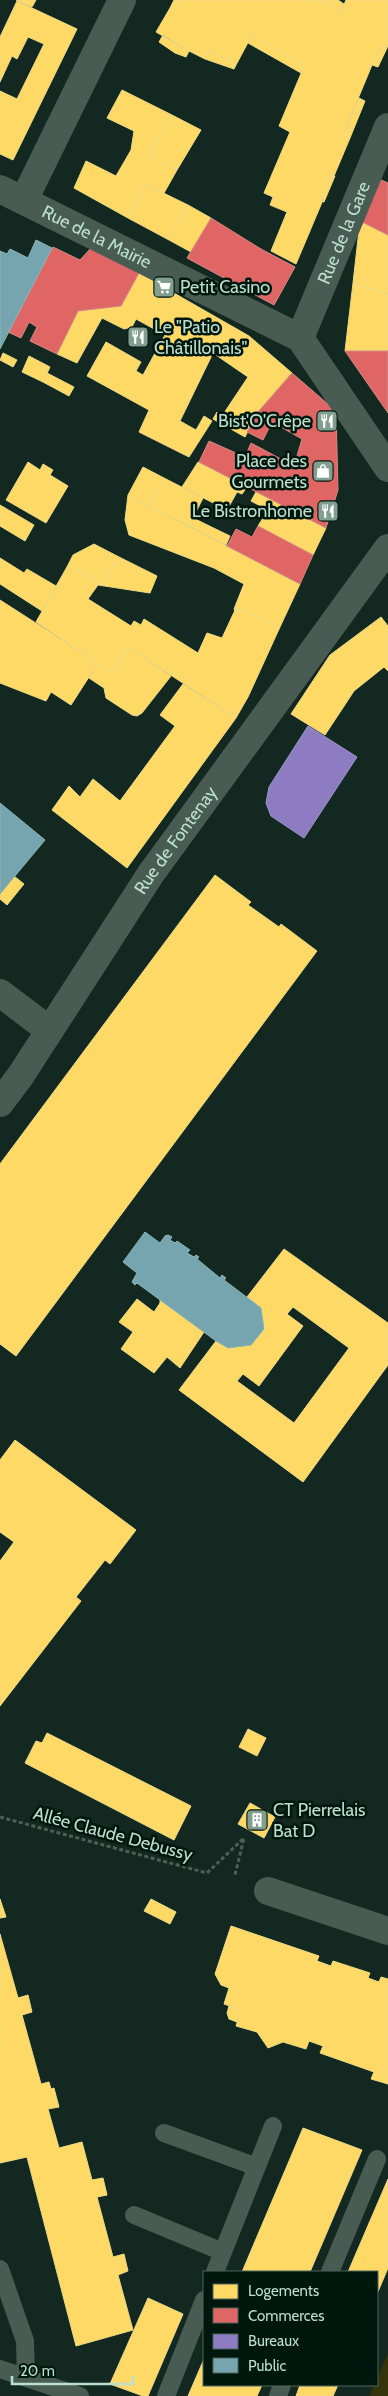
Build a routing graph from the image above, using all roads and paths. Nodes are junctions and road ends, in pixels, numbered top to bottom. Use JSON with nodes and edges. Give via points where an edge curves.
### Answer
{"nodes":[{"id":1,"x":122,"y":0,"type":"edge"},
{"id":2,"x":388,"y":127,"type":"edge"},
{"id":3,"x":12,"y":194,"type":"edge"},
{"id":4,"x":300,"y":338,"type":"junction"},
{"id":5,"x":388,"y":468,"type":"edge"},
{"id":6,"x":388,"y":548,"type":"edge"},
{"id":7,"x":0,"y":993,"type":"edge"},
{"id":8,"x":49,"y":1030,"type":"junction"},
{"id":9,"x":0,"y":1104,"type":"edge"},
{"id":10,"x":0,"y":1817,"type":"edge"},
{"id":11,"x":268,"y":1891,"type":"joint"},
{"id":12,"x":388,"y":1931,"type":"edge"},
{"id":13,"x":273,"y":2126,"type":"dead end"},
{"id":14,"x":164,"y":2133,"type":"dead end"},
{"id":15,"x":377,"y":2159,"type":"dead end"},
{"id":16,"x":257,"y":2167,"type":"junction"},
{"id":17,"x":134,"y":2215,"type":"dead end"},
{"id":18,"x":223,"y":2252,"type":"junction"},
{"id":19,"x":0,"y":2269,"type":"edge"},
{"id":20,"x":215,"y":2271,"type":"edge"},
{"id":21,"x":330,"y":2271,"type":"edge"},
{"id":22,"x":203,"y":2303,"type":"edge"},
{"id":23,"x":0,"y":2369,"type":"edge"},
{"id":24,"x":26,"y":2378,"type":"junction"},
{"id":25,"x":80,"y":2396,"type":"edge"},
{"id":26,"x":166,"y":2396,"type":"edge"}],
"edges":[{"from":1,"to":3,"type":"street"},
{"from":2,"to":4,"type":"street","name":"Rue de la Gare"},
{"from":3,"to":4,"type":"street","name":"Rue de la Mairie"},
{"from":4,"to":5,"type":"street"},
{"from":6,"to":8,"type":"street","name":"Rue de Fontenay","via":[[150,875]]},
{"from":7,"to":8,"type":"street"},
{"from":8,"to":9,"type":"street","name":"Rue de Fontenay"},
{"from":10,"to":11,"type":"path","name":"Allée Claude Debussy","via":[[207,1874],[244,1838],[234,1881]]},
{"from":11,"to":12,"type":"street"},
{"from":13,"to":16,"type":"lane"},
{"from":14,"to":16,"type":"lane"},
{"from":15,"to":21,"type":"lane"},
{"from":16,"to":18,"type":"lane"},
{"from":17,"to":18,"type":"lane"},
{"from":18,"to":20,"type":"lane"},
{"from":19,"to":24,"type":"lane","via":[[25,2341]]},
{"from":22,"to":26,"type":"lane"},
{"from":23,"to":24,"type":"lane"},
{"from":24,"to":25,"type":"lane"}]}
